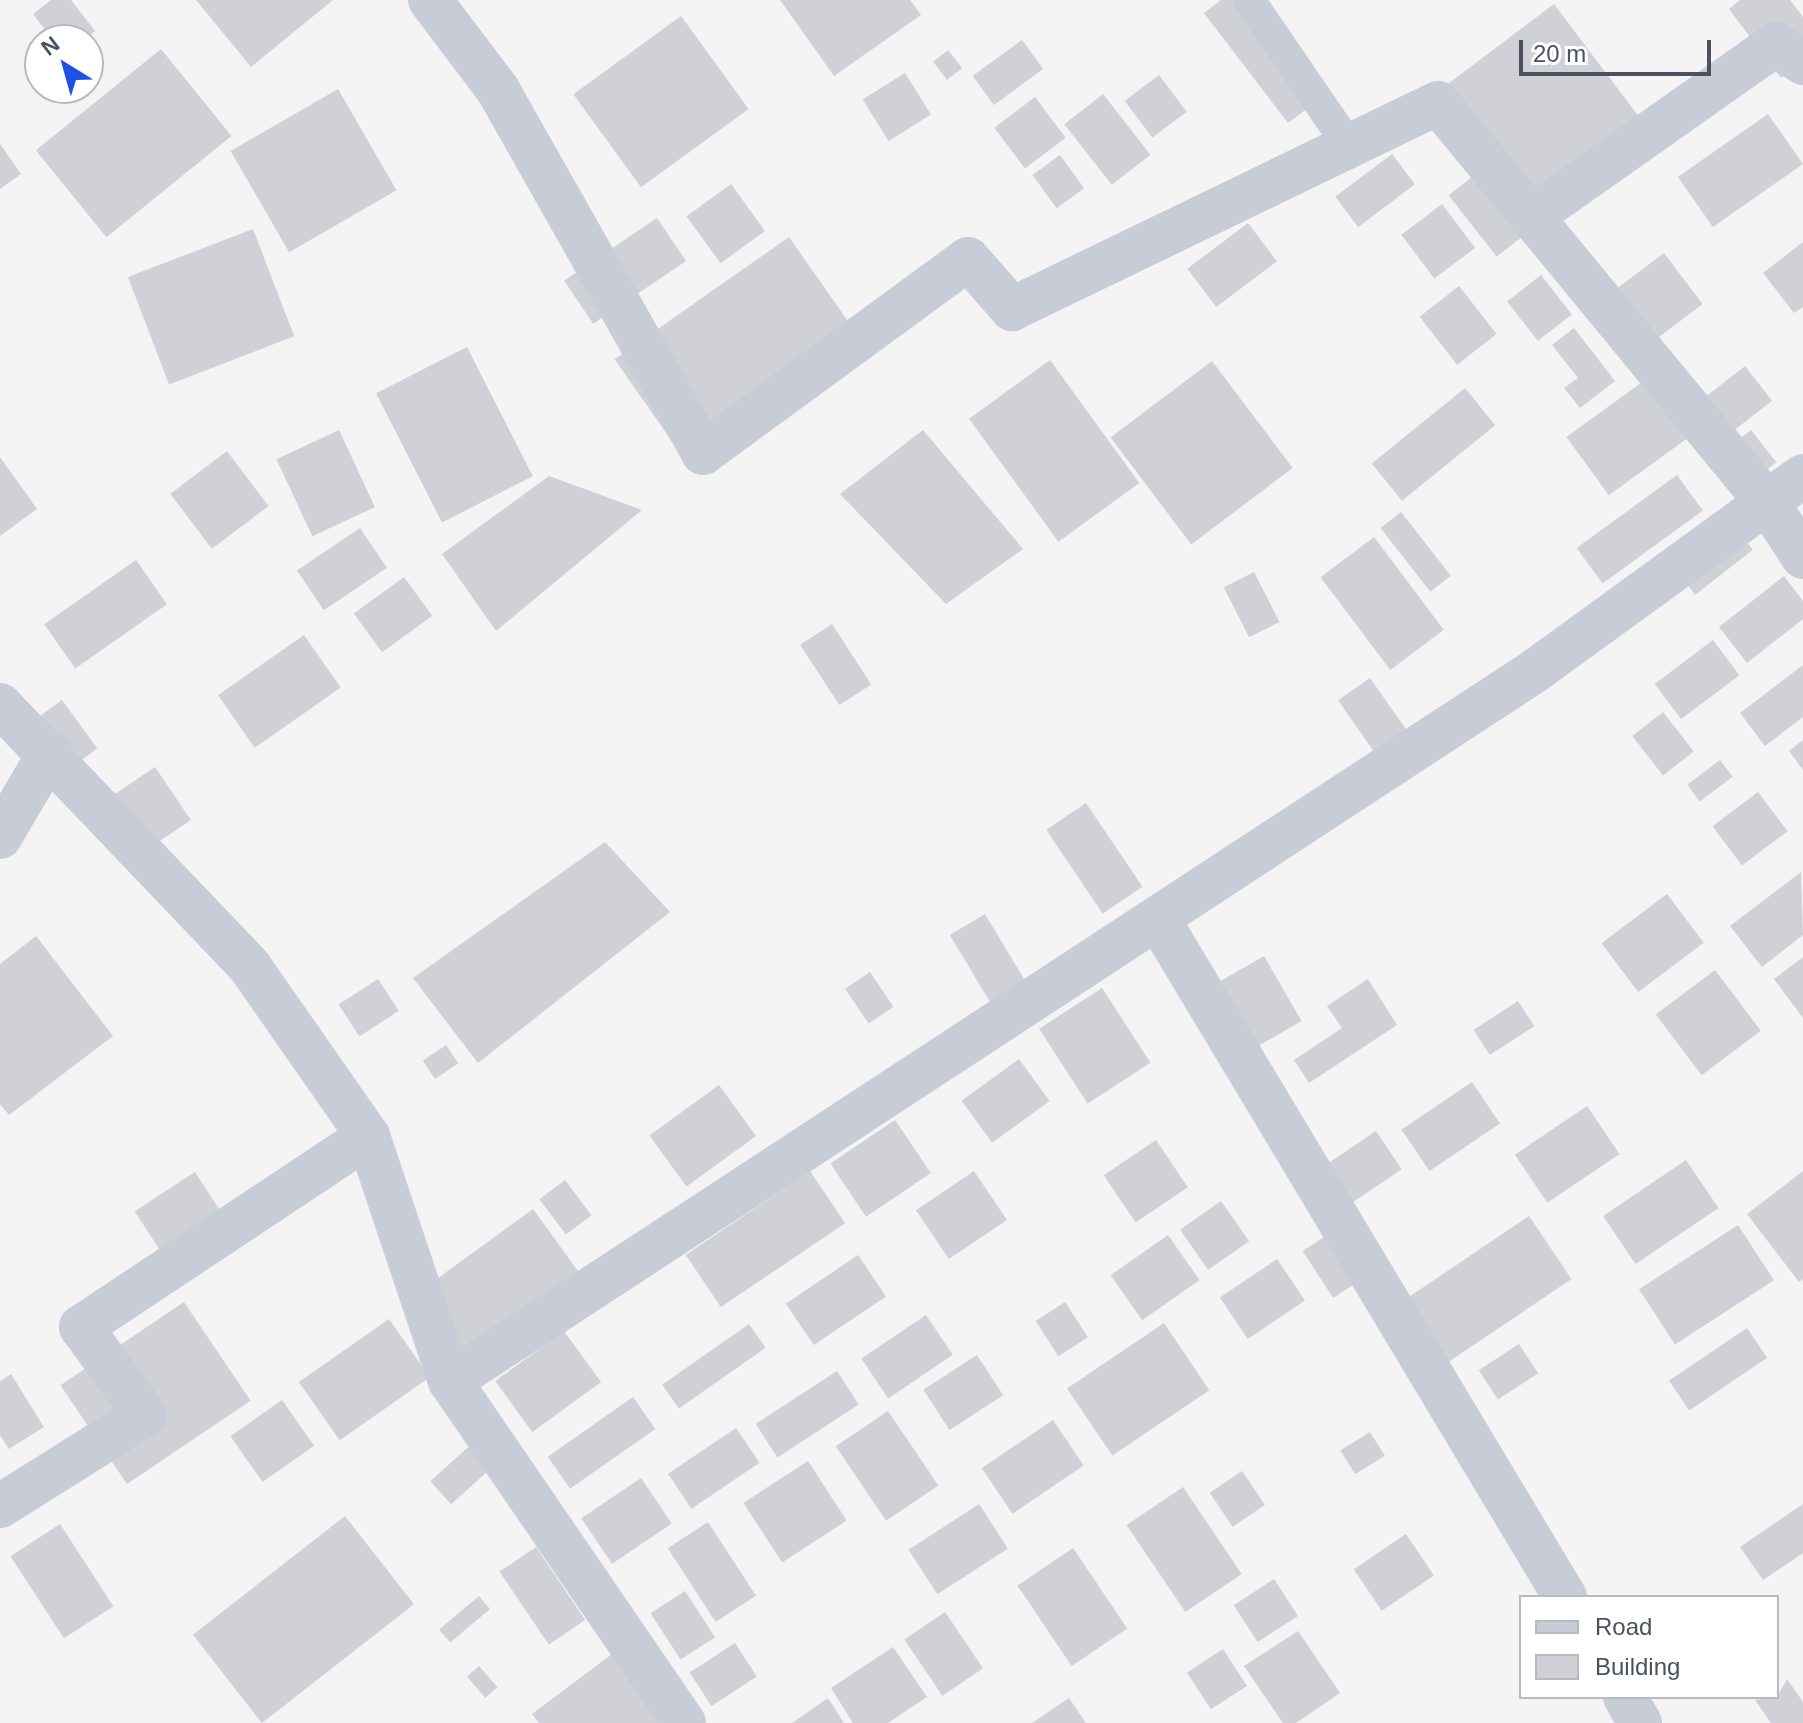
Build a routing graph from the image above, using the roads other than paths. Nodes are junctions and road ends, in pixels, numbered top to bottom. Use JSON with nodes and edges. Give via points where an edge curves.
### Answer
{"nodes":[{"id":1,"x":430,"y":0,"type":"edge"},
{"id":2,"x":1249,"y":0,"type":"edge"},
{"id":3,"x":1803,"y":63,"type":"edge"},
{"id":4,"x":1349,"y":146,"type":"junction"},
{"id":5,"x":1531,"y":217,"type":"junction"},
{"id":6,"x":1803,"y":476,"type":"edge"},
{"id":7,"x":1769,"y":505,"type":"junction"},
{"id":8,"x":1803,"y":557,"type":"edge"},
{"id":9,"x":0,"y":705,"type":"edge"},
{"id":10,"x":50,"y":752,"type":"junction"},
{"id":11,"x":0,"y":837,"type":"edge"},
{"id":12,"x":1158,"y":919,"type":"junction"},
{"id":13,"x":368,"y":1136,"type":"junction"},
{"id":14,"x":450,"y":1381,"type":"junction"},
{"id":15,"x":0,"y":1506,"type":"edge"},
{"id":16,"x":1564,"y":1595,"type":"edge"},
{"id":17,"x":1626,"y":1699,"type":"edge"},
{"id":18,"x":684,"y":1723,"type":"edge"},
{"id":19,"x":1640,"y":1723,"type":"edge"}],
"edges":[{"from":1,"to":4,"type":"street","via":[[498,90],[703,453],[968,259],[1012,309]]},
{"from":2,"to":4,"type":"lane"},
{"from":3,"to":5,"type":"street","via":[[1776,44]]},
{"from":4,"to":5,"type":"street","via":[[1438,103]]},
{"from":5,"to":7,"type":"street"},
{"from":6,"to":7,"type":"street"},
{"from":7,"to":8,"type":"street"},
{"from":7,"to":12,"type":"street","via":[[1536,670]]},
{"from":9,"to":10,"type":"street"},
{"from":10,"to":11,"type":"street"},
{"from":10,"to":13,"type":"street","via":[[250,967]]},
{"from":12,"to":14,"type":"street"},
{"from":12,"to":16,"type":"street"},
{"from":13,"to":14,"type":"street"},
{"from":13,"to":15,"type":"street","via":[[81,1327],[145,1415]]},
{"from":14,"to":18,"type":"street"},
{"from":17,"to":19,"type":"street"}]}
